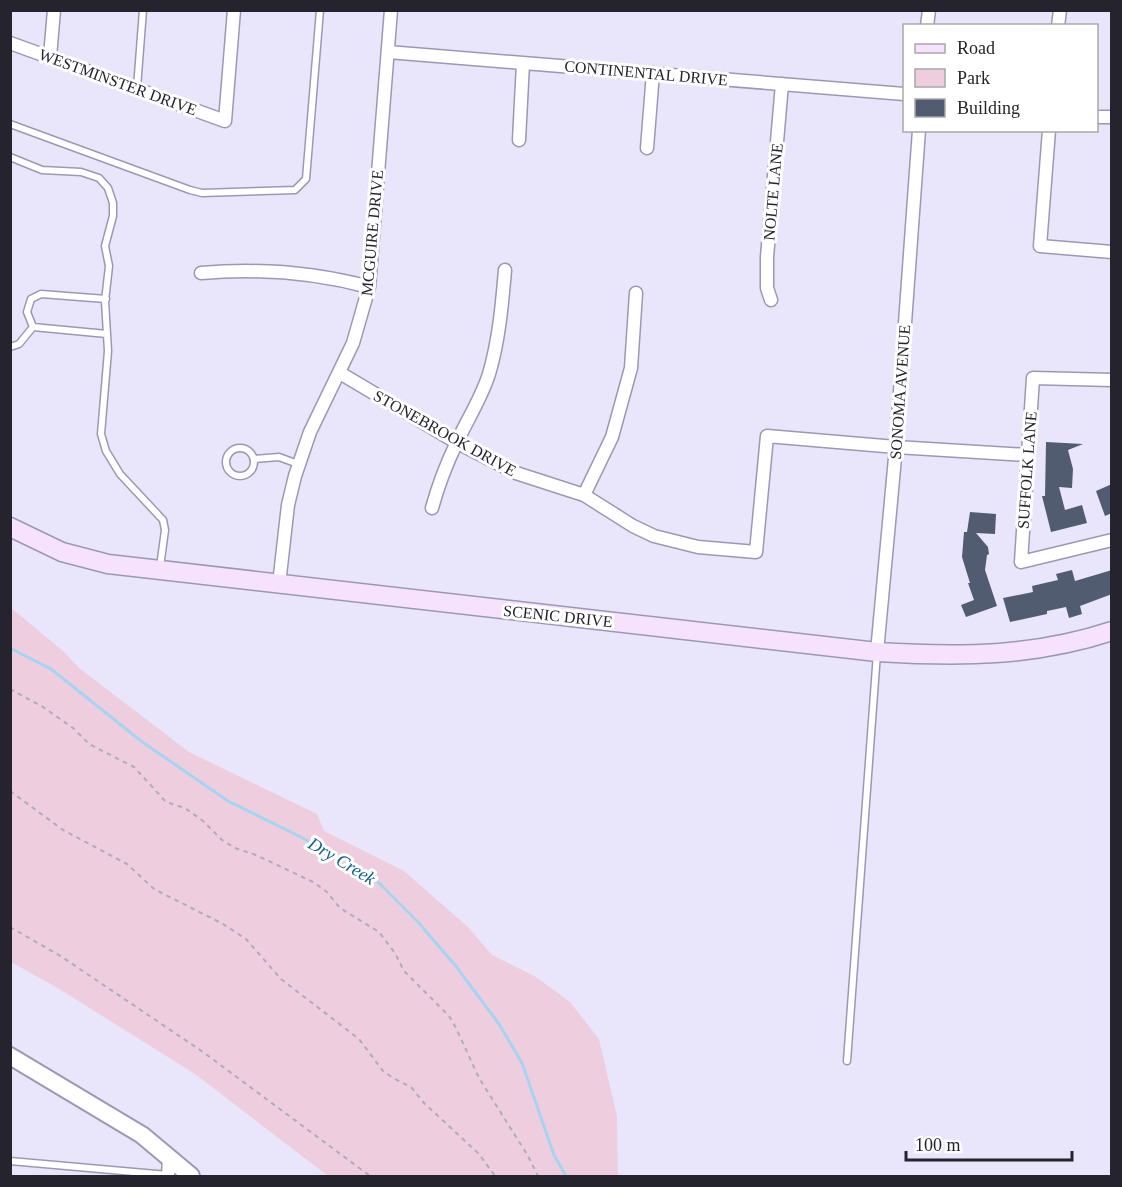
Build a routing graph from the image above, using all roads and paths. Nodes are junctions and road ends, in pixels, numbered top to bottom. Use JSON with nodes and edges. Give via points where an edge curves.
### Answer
{"nodes":[{"id":1,"x":54,"y":10,"type":"edge"},
{"id":2,"x":143,"y":10,"type":"edge"},
{"id":3,"x":234,"y":10,"type":"edge"},
{"id":4,"x":320,"y":10,"type":"edge"},
{"id":5,"x":391,"y":10,"type":"edge"},
{"id":6,"x":10,"y":43,"type":"edge"},
{"id":7,"x":388,"y":52,"type":"junction"},
{"id":8,"x":50,"y":57,"type":"junction"},
{"id":9,"x":523,"y":63,"type":"junction"},
{"id":10,"x":653,"y":73,"type":"junction"},
{"id":11,"x":782,"y":84,"type":"junction"},
{"id":12,"x":137,"y":89,"type":"junction"},
{"id":13,"x":903,"y":94,"type":"edge"},
{"id":14,"x":10,"y":124,"type":"edge"},
{"id":15,"x":919,"y":132,"type":"edge"},
{"id":16,"x":1049,"y":132,"type":"edge"},
{"id":17,"x":519,"y":140,"type":"dead end"},
{"id":18,"x":647,"y":148,"type":"dead end"},
{"id":19,"x":10,"y":157,"type":"edge"},
{"id":20,"x":1112,"y":252,"type":"edge"},
{"id":21,"x":505,"y":270,"type":"dead end"},
{"id":22,"x":201,"y":273,"type":"dead end"},
{"id":23,"x":369,"y":287,"type":"junction"},
{"id":24,"x":636,"y":293,"type":"dead end"},
{"id":25,"x":106,"y":298,"type":"junction"},
{"id":26,"x":771,"y":300,"type":"dead end"},
{"id":27,"x":33,"y":327,"type":"junction"},
{"id":28,"x":107,"y":334,"type":"junction"},
{"id":29,"x":10,"y":347,"type":"edge"},
{"id":30,"x":340,"y":373,"type":"junction"},
{"id":31,"x":1112,"y":380,"type":"edge"},
{"id":32,"x":456,"y":442,"type":"junction"},
{"id":33,"x":896,"y":447,"type":"junction"},
{"id":34,"x":1028,"y":454,"type":"junction"},
{"id":35,"x":254,"y":459,"type":"junction"},
{"id":36,"x":298,"y":464,"type":"junction"},
{"id":37,"x":584,"y":495,"type":"junction"},
{"id":38,"x":432,"y":508,"type":"dead end"},
{"id":39,"x":10,"y":527,"type":"edge"},
{"id":40,"x":1112,"y":540,"type":"edge"},
{"id":41,"x":160,"y":571,"type":"junction"},
{"id":42,"x":279,"y":584,"type":"junction"},
{"id":43,"x":1112,"y":631,"type":"edge"},
{"id":44,"x":877,"y":652,"type":"junction"},
{"id":45,"x":10,"y":689,"type":"edge"},
{"id":46,"x":10,"y":791,"type":"edge"},
{"id":47,"x":10,"y":927,"type":"edge"},
{"id":48,"x":10,"y":1056,"type":"edge"},
{"id":49,"x":847,"y":1061,"type":"dead end"},
{"id":50,"x":10,"y":1161,"type":"edge"},
{"id":51,"x":168,"y":1170,"type":"edge"},
{"id":52,"x":191,"y":1176,"type":"edge"},
{"id":53,"x":370,"y":1176,"type":"edge"},
{"id":54,"x":495,"y":1176,"type":"edge"},
{"id":55,"x":538,"y":1176,"type":"edge"}],
"edges":[{"from":1,"to":8,"type":"street"},
{"from":2,"to":12,"type":"lane"},
{"from":3,"to":12,"type":"street","name":"WESTMINSTER DRIVE","via":[[225,121]]},
{"from":4,"to":14,"type":"lane","via":[[306,179],[295,190],[202,193]]},
{"from":5,"to":7,"type":"street","name":"MCGUIRE DRIVE"},
{"from":6,"to":8,"type":"street","name":"WESTMINSTER DRIVE"},
{"from":7,"to":9,"type":"street","name":"CONTINENTAL DRIVE"},
{"from":7,"to":23,"type":"street","name":"MCGUIRE DRIVE"},
{"from":8,"to":12,"type":"street","name":"WESTMINSTER DRIVE"},
{"from":9,"to":10,"type":"street","name":"CONTINENTAL DRIVE"},
{"from":9,"to":17,"type":"street"},
{"from":10,"to":11,"type":"street","name":"CONTINENTAL DRIVE"},
{"from":10,"to":18,"type":"street"},
{"from":11,"to":13,"type":"street","name":"CONTINENTAL DRIVE"},
{"from":11,"to":26,"type":"street","name":"NOLTE LANE","via":[[767,257]]},
{"from":15,"to":33,"type":"street","name":"SONOMA AVENUE"},
{"from":16,"to":20,"type":"street","via":[[1040,246]]},
{"from":19,"to":25,"type":"lane","via":[[42,170],[81,172],[99,178],[108,188],[113,216],[105,246],[109,266]]},
{"from":21,"to":32,"type":"street","via":[[500,320],[488,374]]},
{"from":22,"to":23,"type":"street","via":[[279,271]]},
{"from":23,"to":30,"type":"street","name":"MCGUIRE DRIVE"},
{"from":24,"to":37,"type":"street","via":[[631,368],[612,437]]},
{"from":25,"to":27,"type":"lane","via":[[42,294],[31,299],[27,312]]},
{"from":25,"to":28,"type":"lane"},
{"from":27,"to":28,"type":"lane"},
{"from":27,"to":29,"type":"lane","via":[[19,344]]},
{"from":28,"to":41,"type":"lane","via":[[100,434],[120,474],[163,520]]},
{"from":30,"to":32,"type":"street","name":"STONEBROOK DRIVE"},
{"from":30,"to":36,"type":"street","name":"MCGUIRE DRIVE"},
{"from":31,"to":34,"type":"street","name":"SUFFOLK LANE","via":[[1033,378]]},
{"from":32,"to":37,"type":"street","name":"STONEBROOK DRIVE","via":[[516,473]]},
{"from":32,"to":38,"type":"street"},
{"from":33,"to":34,"type":"street"},
{"from":33,"to":37,"type":"street","name":"STONEBROOK DRIVE","via":[[767,436],[756,552],[698,547],[654,536]]},
{"from":33,"to":44,"type":"street","name":"SONOMA AVENUE"},
{"from":34,"to":40,"type":"street","name":"SUFFOLK LANE","via":[[1021,562]]},
{"from":35,"to":35,"type":"lane","via":[[248,450],[237,448],[229,454],[227,465],[233,473],[244,475],[252,469]]},
{"from":35,"to":36,"type":"lane","via":[[279,457]]},
{"from":36,"to":42,"type":"street","name":"MCGUIRE DRIVE","via":[[288,505]]},
{"from":39,"to":41,"type":"main road","name":"SCENIC DRIVE","via":[[62,552]]},
{"from":41,"to":42,"type":"main road","name":"SCENIC DRIVE"},
{"from":42,"to":44,"type":"main road","name":"SCENIC DRIVE"},
{"from":43,"to":44,"type":"main road","name":"SCENIC DRIVE","via":[[1016,652],[943,656]]},
{"from":44,"to":49,"type":"lane"},
{"from":45,"to":55,"type":"path","via":[[43,706],[89,744],[134,767],[166,802],[184,808],[222,840],[313,882],[340,908],[379,932],[404,971],[456,1028],[479,1078]]},
{"from":46,"to":54,"type":"path","via":[[63,830],[127,864],[154,889],[240,935],[280,979],[359,1039],[383,1071],[411,1087],[479,1154]]},
{"from":47,"to":53,"type":"path","via":[[62,957],[202,1052]]},
{"from":48,"to":51,"type":"street","via":[[142,1135]]},
{"from":50,"to":51,"type":"lane"},
{"from":51,"to":52,"type":"street"}]}
